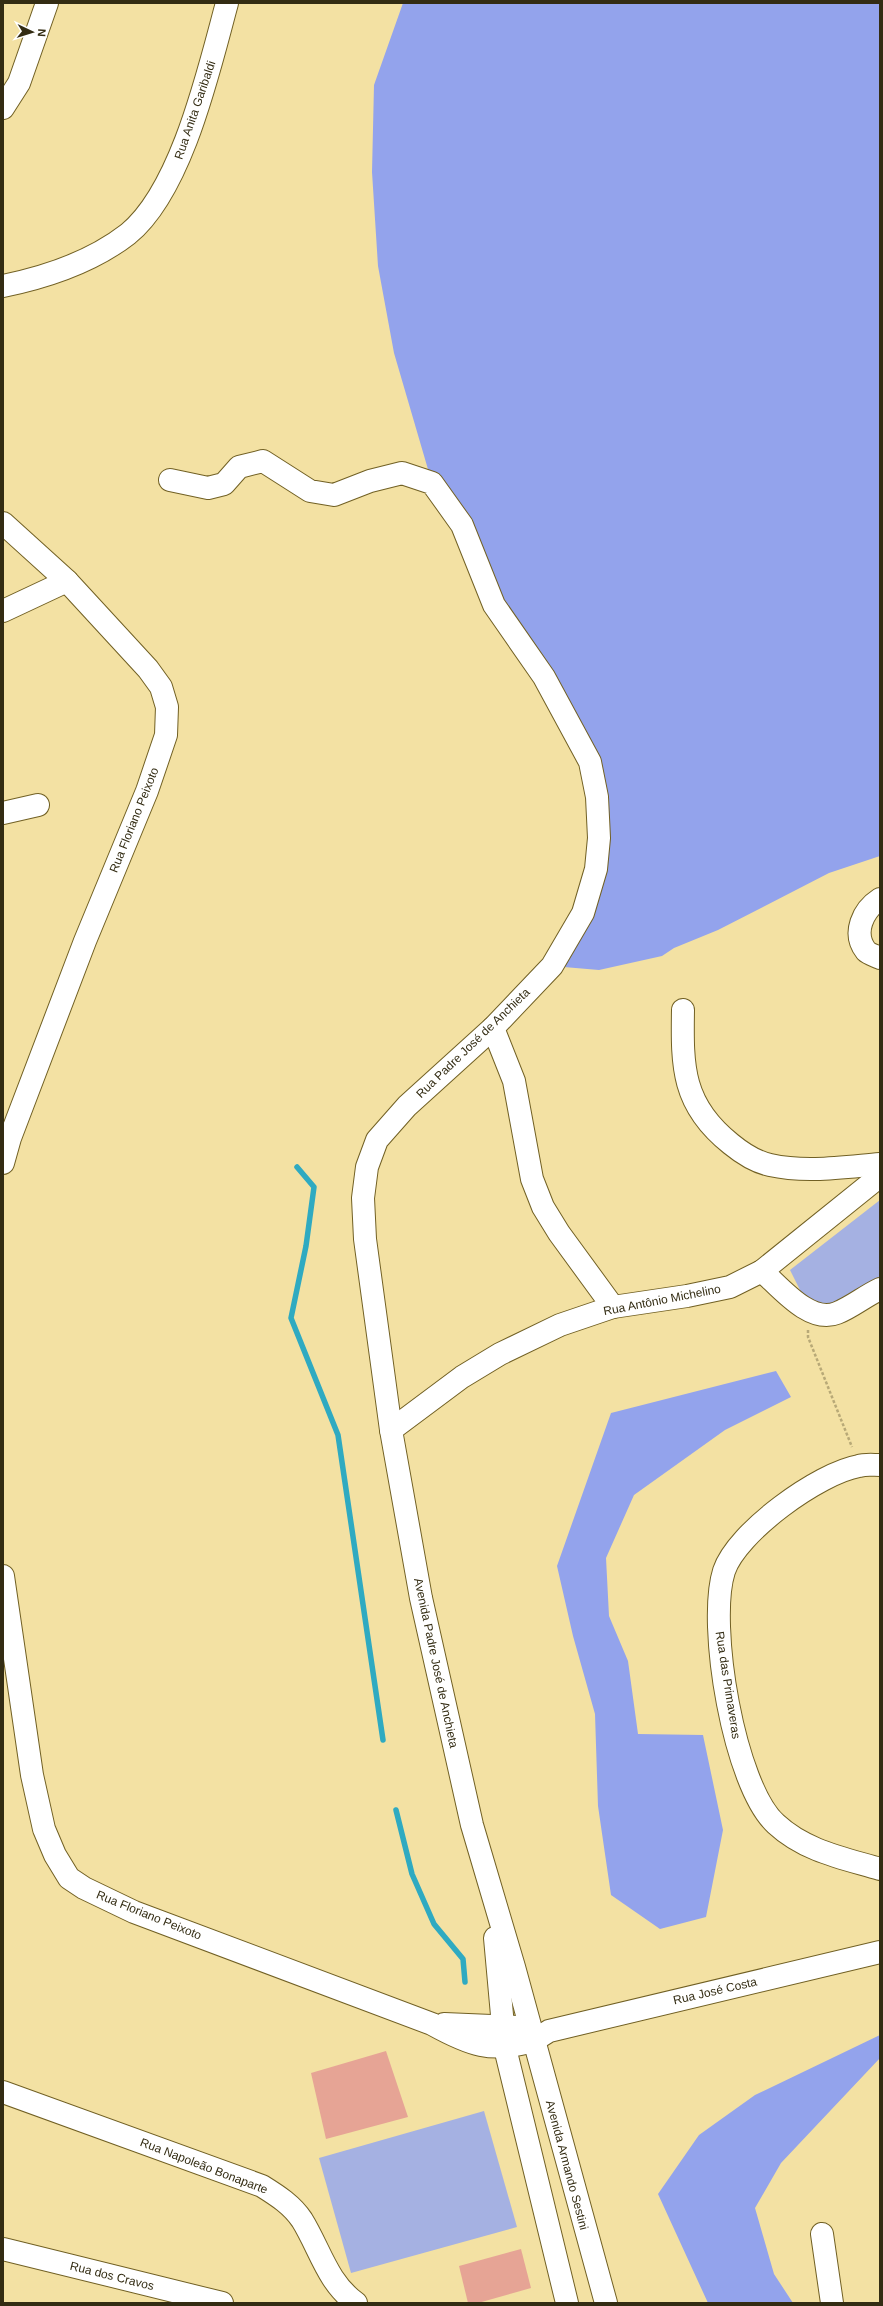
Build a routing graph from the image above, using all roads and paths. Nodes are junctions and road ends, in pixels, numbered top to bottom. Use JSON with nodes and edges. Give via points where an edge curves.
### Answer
{"nodes":[{"id":1,"x":47,"y":3,"type":"edge"},
{"id":2,"x":227,"y":3,"type":"edge"},
{"id":3,"x":3,"y":108,"type":"edge"},
{"id":4,"x":3,"y":286,"type":"edge"},
{"id":5,"x":170,"y":480,"type":"dead end"},
{"id":6,"x":3,"y":523,"type":"edge"},
{"id":7,"x":67,"y":581,"type":"junction"},
{"id":8,"x":3,"y":611,"type":"edge"},
{"id":9,"x":38,"y":805,"type":"dead end"},
{"id":10,"x":3,"y":813,"type":"edge"},
{"id":11,"x":880,"y":900,"type":"edge"},
{"id":12,"x":880,"y":958,"type":"edge"},
{"id":13,"x":683,"y":1010,"type":"dead end"},
{"id":14,"x":493,"y":1028,"type":"junction"},
{"id":15,"x":3,"y":1163,"type":"edge"},
{"id":16,"x":880,"y":1164,"type":"edge"},
{"id":17,"x":880,"y":1176,"type":"edge"},
{"id":18,"x":762,"y":1271,"type":"junction"},
{"id":19,"x":880,"y":1289,"type":"edge"},
{"id":20,"x":613,"y":1307,"type":"junction"},
{"id":21,"x":807,"y":1310,"type":"junction"},
{"id":22,"x":391,"y":1430,"type":"junction"},
{"id":23,"x":870,"y":1465,"type":"edge"},
{"id":24,"x":3,"y":1576,"type":"edge"},
{"id":25,"x":880,"y":1869,"type":"edge"},
{"id":26,"x":491,"y":1893,"type":"junction"},
{"id":27,"x":880,"y":1952,"type":"edge"},
{"id":28,"x":537,"y":2033,"type":"junction"},
{"id":29,"x":503,"y":2038,"type":"junction"},
{"id":30,"x":3,"y":2092,"type":"edge"},
{"id":31,"x":822,"y":2234,"type":"dead end"},
{"id":32,"x":3,"y":2249,"type":"edge"},
{"id":33,"x":222,"y":2303,"type":"edge"},
{"id":34,"x":356,"y":2303,"type":"edge"},
{"id":35,"x":567,"y":2303,"type":"edge"},
{"id":36,"x":606,"y":2303,"type":"edge"},
{"id":37,"x":832,"y":2303,"type":"edge"}],
"edges":[{"from":1,"to":3,"type":"street","via":[[19,83]]},
{"from":2,"to":4,"type":"street","name":"Rua Anita Garibaldi","via":[[208,75],[179,159],[151,210],[128,234],[79,264]]},
{"from":5,"to":14,"type":"street","name":"Rua Padre José de Anchieta","via":[[208,488],[224,484],[239,467],[263,461],[310,491],[334,495],[370,481],[402,473],[432,483],[460,521],[494,605],[544,677],[590,762],[597,797],[599,838],[596,869],[582,913],[552,966]]},
{"from":6,"to":7,"type":"street","name":"Rua Floriano Peixoto"},
{"from":7,"to":8,"type":"street"},
{"from":7,"to":15,"type":"street","name":"Rua Floriano Peixoto","via":[[148,669],[161,687],[167,707],[166,735],[147,791],[85,941]]},
{"from":9,"to":10,"type":"street"},
{"from":11,"to":12,"type":"street","via":[[869,906],[860,922],[860,939],[867,952]]},
{"from":13,"to":16,"type":"street","via":[[683,1061],[686,1076],[695,1104],[713,1130],[744,1154],[770,1165],[808,1169]]},
{"from":14,"to":20,"type":"street","via":[[514,1081],[532,1179],[543,1207]]},
{"from":14,"to":22,"type":"street","name":"Rua Padre José de Anchieta","via":[[402,1112],[377,1140],[366,1167],[363,1198],[365,1239]]},
{"from":17,"to":18,"type":"street","name":"Rua Antônio Michelino"},
{"from":18,"to":20,"type":"street","name":"Rua Antônio Michelino","via":[[730,1287]]},
{"from":18,"to":21,"type":"street"},
{"from":19,"to":21,"type":"street","via":[[838,1313],[824,1317]]},
{"from":20,"to":22,"type":"street","name":"Rua Antônio Michelino","via":[[560,1325],[500,1354],[462,1377]]},
{"from":21,"to":23,"type":"path","via":[[808,1337]]},
{"from":22,"to":26,"type":"street","name":"Avenida Padre José de Anchieta","via":[[421,1598],[472,1825]]},
{"from":23,"to":25,"type":"street","name":"Rua das Primaveras","via":[[839,1472],[761,1521],[738,1548],[725,1570],[720,1594],[718,1635],[738,1749],[756,1796],[763,1807],[775,1824],[799,1842]]},
{"from":24,"to":29,"type":"street","name":"Rua Floriano Peixoto","via":[[32,1775],[44,1829],[55,1855],[69,1878],[134,1912],[432,2024]]},
{"from":26,"to":28,"type":"street","name":"Avenida Armando Sestini"},
{"from":26,"to":29,"type":"street"},
{"from":27,"to":28,"type":"street","name":"Rua José Costa"},
{"from":28,"to":29,"type":"street","name":"Rua José Costa"},
{"from":28,"to":36,"type":"street","name":"Avenida Armando Sestini"},
{"from":29,"to":35,"type":"street"},
{"from":30,"to":34,"type":"street","name":"Rua Napoleão Bonaparte","via":[[262,2186],[286,2202],[302,2220],[332,2279],[344,2295]]},
{"from":31,"to":37,"type":"street"},
{"from":32,"to":33,"type":"street","name":"Rua dos Cravos"}]}
